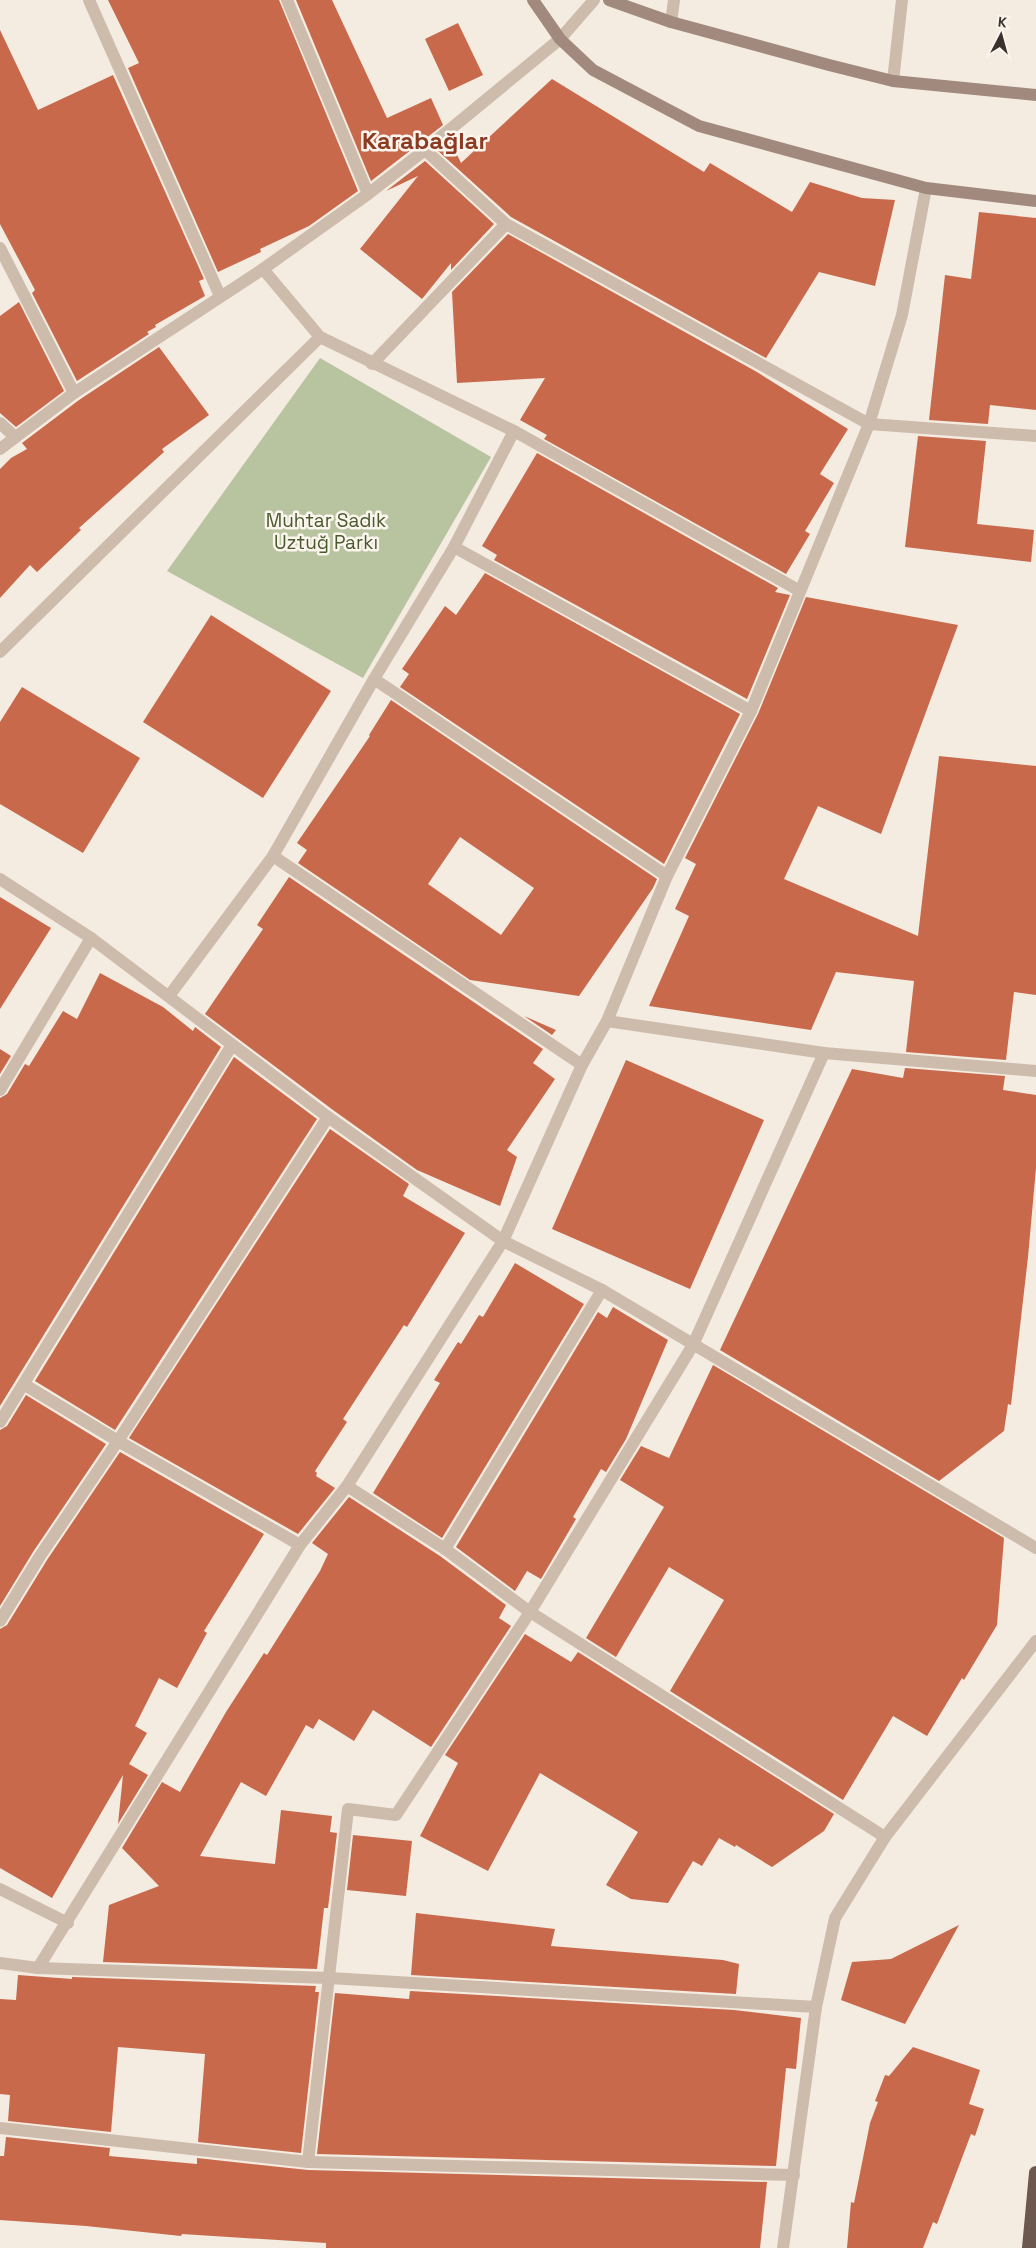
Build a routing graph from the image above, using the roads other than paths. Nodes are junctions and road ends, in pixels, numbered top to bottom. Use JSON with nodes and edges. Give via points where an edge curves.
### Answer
{"nodes":[{"id":1,"x":89,"y":0,"type":"edge"},
{"id":2,"x":287,"y":0,"type":"edge"},
{"id":3,"x":533,"y":0,"type":"edge"},
{"id":4,"x":594,"y":0,"type":"edge"},
{"id":5,"x":609,"y":0,"type":"edge"},
{"id":6,"x":674,"y":0,"type":"edge"},
{"id":7,"x":902,"y":0,"type":"edge"},
{"id":8,"x":671,"y":22,"type":"junction"},
{"id":9,"x":560,"y":39,"type":"junction"},
{"id":10,"x":893,"y":80,"type":"junction"},
{"id":11,"x":1036,"y":95,"type":"edge"},
{"id":12,"x":425,"y":150,"type":"junction"},
{"id":13,"x":926,"y":188,"type":"junction"},
{"id":14,"x":368,"y":194,"type":"junction"},
{"id":15,"x":1036,"y":201,"type":"edge"},
{"id":16,"x":506,"y":224,"type":"junction"},
{"id":17,"x":0,"y":248,"type":"edge"},
{"id":18,"x":263,"y":269,"type":"junction"},
{"id":19,"x":220,"y":296,"type":"junction"},
{"id":20,"x":320,"y":337,"type":"junction"},
{"id":21,"x":372,"y":364,"type":"junction"},
{"id":22,"x":74,"y":392,"type":"junction"},
{"id":23,"x":0,"y":423,"type":"edge"},
{"id":24,"x":869,"y":424,"type":"junction"},
{"id":25,"x":514,"y":432,"type":"junction"},
{"id":26,"x":1036,"y":436,"type":"edge"},
{"id":27,"x":15,"y":437,"type":"junction"},
{"id":28,"x":0,"y":449,"type":"edge"},
{"id":29,"x":454,"y":547,"type":"junction"},
{"id":30,"x":800,"y":592,"type":"junction"},
{"id":31,"x":0,"y":652,"type":"edge"},
{"id":32,"x":374,"y":679,"type":"junction"},
{"id":33,"x":751,"y":711,"type":"junction"},
{"id":34,"x":273,"y":856,"type":"junction"},
{"id":35,"x":667,"y":876,"type":"junction"},
{"id":36,"x":0,"y":879,"type":"edge"},
{"id":37,"x":91,"y":938,"type":"junction"},
{"id":38,"x":169,"y":996,"type":"junction"},
{"id":39,"x":607,"y":1022,"type":"junction"},
{"id":40,"x":232,"y":1045,"type":"junction"},
{"id":41,"x":824,"y":1053,"type":"junction"},
{"id":42,"x":582,"y":1065,"type":"junction"},
{"id":43,"x":1036,"y":1071,"type":"edge"},
{"id":44,"x":0,"y":1090,"type":"edge"},
{"id":45,"x":328,"y":1116,"type":"junction"},
{"id":46,"x":503,"y":1241,"type":"junction"},
{"id":47,"x":602,"y":1290,"type":"junction"},
{"id":48,"x":694,"y":1345,"type":"junction"},
{"id":49,"x":25,"y":1385,"type":"junction"},
{"id":50,"x":0,"y":1422,"type":"edge"},
{"id":51,"x":118,"y":1442,"type":"junction"},
{"id":52,"x":347,"y":1486,"type":"junction"},
{"id":53,"x":300,"y":1545,"type":"junction"},
{"id":54,"x":445,"y":1548,"type":"junction"},
{"id":55,"x":1036,"y":1548,"type":"edge"},
{"id":56,"x":530,"y":1612,"type":"junction"},
{"id":57,"x":0,"y":1621,"type":"edge"},
{"id":58,"x":1036,"y":1641,"type":"edge"},
{"id":59,"x":886,"y":1837,"type":"junction"},
{"id":60,"x":0,"y":1889,"type":"edge"},
{"id":61,"x":68,"y":1922,"type":"junction"},
{"id":62,"x":0,"y":1963,"type":"edge"},
{"id":63,"x":38,"y":1968,"type":"junction"},
{"id":64,"x":329,"y":1978,"type":"junction"},
{"id":65,"x":816,"y":2007,"type":"junction"},
{"id":66,"x":0,"y":2128,"type":"edge"},
{"id":67,"x":308,"y":2162,"type":"junction"},
{"id":68,"x":1036,"y":2173,"type":"edge"},
{"id":69,"x":794,"y":2175,"type":"junction"},
{"id":70,"x":783,"y":2248,"type":"edge"},
{"id":71,"x":1029,"y":2248,"type":"edge"}],
"edges":[{"from":1,"to":19,"type":"street"},
{"from":2,"to":14,"type":"street"},
{"from":3,"to":9,"type":"main road"},
{"from":4,"to":9,"type":"street"},
{"from":5,"to":8,"type":"main road"},
{"from":6,"to":8,"type":"street"},
{"from":7,"to":10,"type":"street"},
{"from":8,"to":10,"type":"main road"},
{"from":9,"to":12,"type":"street"},
{"from":9,"to":13,"type":"main road","via":[[593,70],[699,126]]},
{"from":10,"to":11,"type":"main road"},
{"from":12,"to":14,"type":"street"},
{"from":12,"to":16,"type":"street"},
{"from":13,"to":15,"type":"main road"},
{"from":13,"to":24,"type":"street","via":[[902,315]]},
{"from":14,"to":18,"type":"street"},
{"from":16,"to":21,"type":"street"},
{"from":16,"to":24,"type":"street"},
{"from":17,"to":22,"type":"street"},
{"from":18,"to":19,"type":"street"},
{"from":18,"to":20,"type":"street"},
{"from":19,"to":22,"type":"street"},
{"from":20,"to":21,"type":"street"},
{"from":20,"to":31,"type":"street"},
{"from":21,"to":25,"type":"street"},
{"from":22,"to":27,"type":"street"},
{"from":23,"to":27,"type":"street"},
{"from":24,"to":26,"type":"street"},
{"from":24,"to":30,"type":"street"},
{"from":25,"to":29,"type":"street"},
{"from":25,"to":30,"type":"street"},
{"from":27,"to":28,"type":"street"},
{"from":29,"to":32,"type":"street"},
{"from":29,"to":33,"type":"street"},
{"from":30,"to":33,"type":"street"},
{"from":32,"to":34,"type":"street"},
{"from":32,"to":35,"type":"street"},
{"from":33,"to":35,"type":"street"},
{"from":34,"to":38,"type":"street"},
{"from":34,"to":42,"type":"street"},
{"from":35,"to":39,"type":"street"},
{"from":36,"to":37,"type":"street"},
{"from":37,"to":38,"type":"street"},
{"from":37,"to":44,"type":"street"},
{"from":38,"to":40,"type":"street"},
{"from":39,"to":41,"type":"street"},
{"from":39,"to":42,"type":"street"},
{"from":40,"to":45,"type":"street"},
{"from":40,"to":49,"type":"street"},
{"from":41,"to":43,"type":"street"},
{"from":41,"to":48,"type":"street"},
{"from":42,"to":46,"type":"street"},
{"from":45,"to":46,"type":"street"},
{"from":45,"to":51,"type":"street"},
{"from":46,"to":47,"type":"street"},
{"from":46,"to":52,"type":"street"},
{"from":47,"to":48,"type":"street"},
{"from":47,"to":54,"type":"street"},
{"from":48,"to":55,"type":"street"},
{"from":48,"to":56,"type":"street"},
{"from":49,"to":50,"type":"street"},
{"from":49,"to":51,"type":"street"},
{"from":51,"to":53,"type":"street"},
{"from":51,"to":57,"type":"street"},
{"from":52,"to":53,"type":"street"},
{"from":52,"to":54,"type":"street"},
{"from":53,"to":61,"type":"street"},
{"from":54,"to":56,"type":"street"},
{"from":56,"to":59,"type":"street"},
{"from":56,"to":64,"type":"street","via":[[396,1815],[348,1810]]},
{"from":58,"to":59,"type":"street"},
{"from":59,"to":65,"type":"street","via":[[835,1918]]},
{"from":60,"to":61,"type":"street"},
{"from":61,"to":63,"type":"street"},
{"from":62,"to":63,"type":"street"},
{"from":63,"to":64,"type":"street"},
{"from":64,"to":65,"type":"street"},
{"from":64,"to":67,"type":"street"},
{"from":65,"to":69,"type":"street"},
{"from":66,"to":67,"type":"street"},
{"from":67,"to":69,"type":"street"},
{"from":68,"to":71,"type":"highway"},
{"from":69,"to":70,"type":"street"}]}
